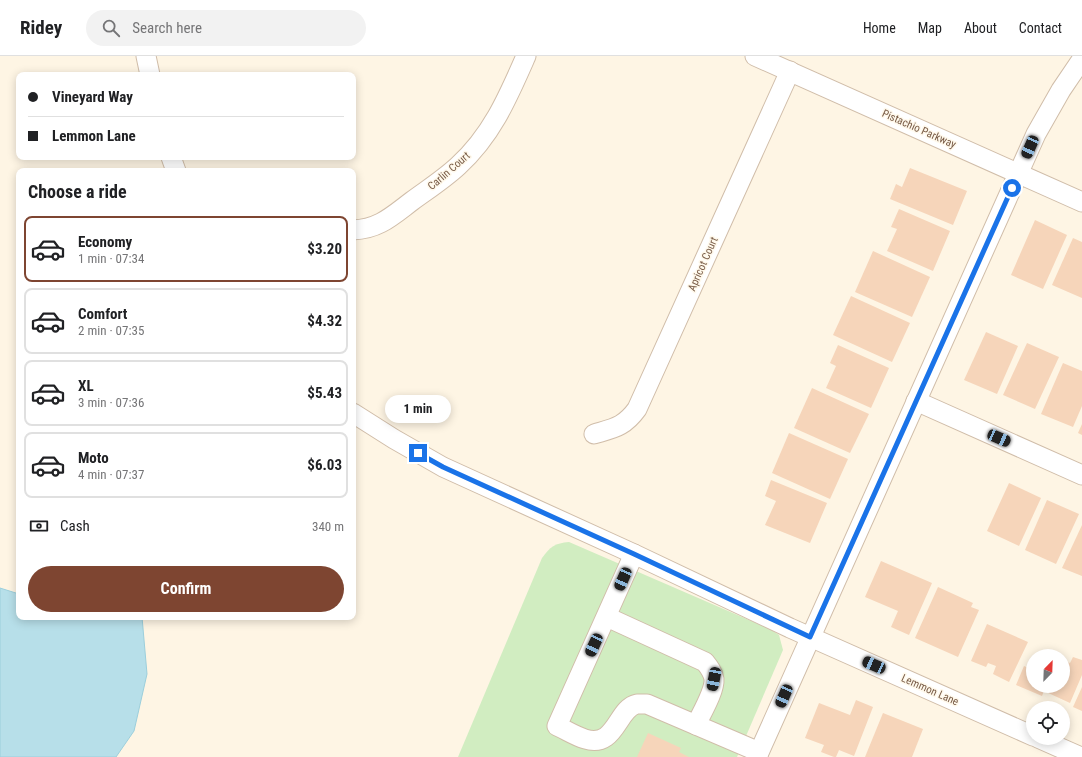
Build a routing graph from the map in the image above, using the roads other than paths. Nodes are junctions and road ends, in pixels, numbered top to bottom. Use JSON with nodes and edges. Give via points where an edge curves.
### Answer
{"nodes":[{"id":1,"x":146,"y":56,"type":"edge"},
{"id":2,"x":526,"y":56,"type":"edge"},
{"id":3,"x":755,"y":56,"type":"edge"},
{"id":4,"x":1082,"y":59,"type":"edge"},
{"id":5,"x":149,"y":72,"type":"edge"},
{"id":6,"x":790,"y":72,"type":"junction"},
{"id":7,"x":1018,"y":174,"type":"junction"},
{"id":8,"x":1082,"y":202,"type":"edge"},
{"id":9,"x":356,"y":230,"type":"edge"},
{"id":10,"x":916,"y":401,"type":"junction"},
{"id":11,"x":356,"y":415,"type":"edge"},
{"id":12,"x":594,"y":434,"type":"dead end"},
{"id":13,"x":1082,"y":475,"type":"edge"},
{"id":14,"x":634,"y":554,"type":"junction"},
{"id":15,"x":607,"y":617,"type":"junction"},
{"id":16,"x":810,"y":637,"type":"junction"},
{"id":17,"x":696,"y":726,"type":"junction"},
{"id":18,"x":1026,"y":733,"type":"edge"},
{"id":19,"x":1054,"y":745,"type":"edge"},
{"id":20,"x":758,"y":755,"type":"edge"},
{"id":21,"x":1081,"y":757,"type":"edge"}],
"edges":[{"from":1,"to":5,"type":"street"},
{"from":2,"to":9,"type":"street","name":"Carlin Court","via":[[493,125],[458,167],[382,223],[365,230]]},
{"from":3,"to":6,"type":"street","name":"Pistachio Parkway"},
{"from":4,"to":7,"type":"street","via":[[1036,134]]},
{"from":6,"to":7,"type":"street","name":"Pistachio Parkway"},
{"from":6,"to":12,"type":"street","name":"Apricot Court","via":[[637,409],[630,419],[621,425]]},
{"from":7,"to":8,"type":"street","name":"Pistachio Parkway"},
{"from":7,"to":10,"type":"street"},
{"from":10,"to":13,"type":"street"},
{"from":10,"to":16,"type":"street"},
{"from":11,"to":14,"type":"street","name":"Lemmon Lane","via":[[443,467]]},
{"from":14,"to":15,"type":"street"},
{"from":14,"to":16,"type":"street","name":"Lemmon Lane"},
{"from":15,"to":17,"type":"street","via":[[705,662],[714,679]]},
{"from":15,"to":17,"type":"street","via":[[557,726],[585,739],[596,740],[606,736],[616,727],[628,709],[636,704],[647,704]]},
{"from":16,"to":18,"type":"street","name":"Lemmon Lane"},
{"from":16,"to":20,"type":"street"},
{"from":17,"to":20,"type":"street"},
{"from":19,"to":21,"type":"street"}]}
